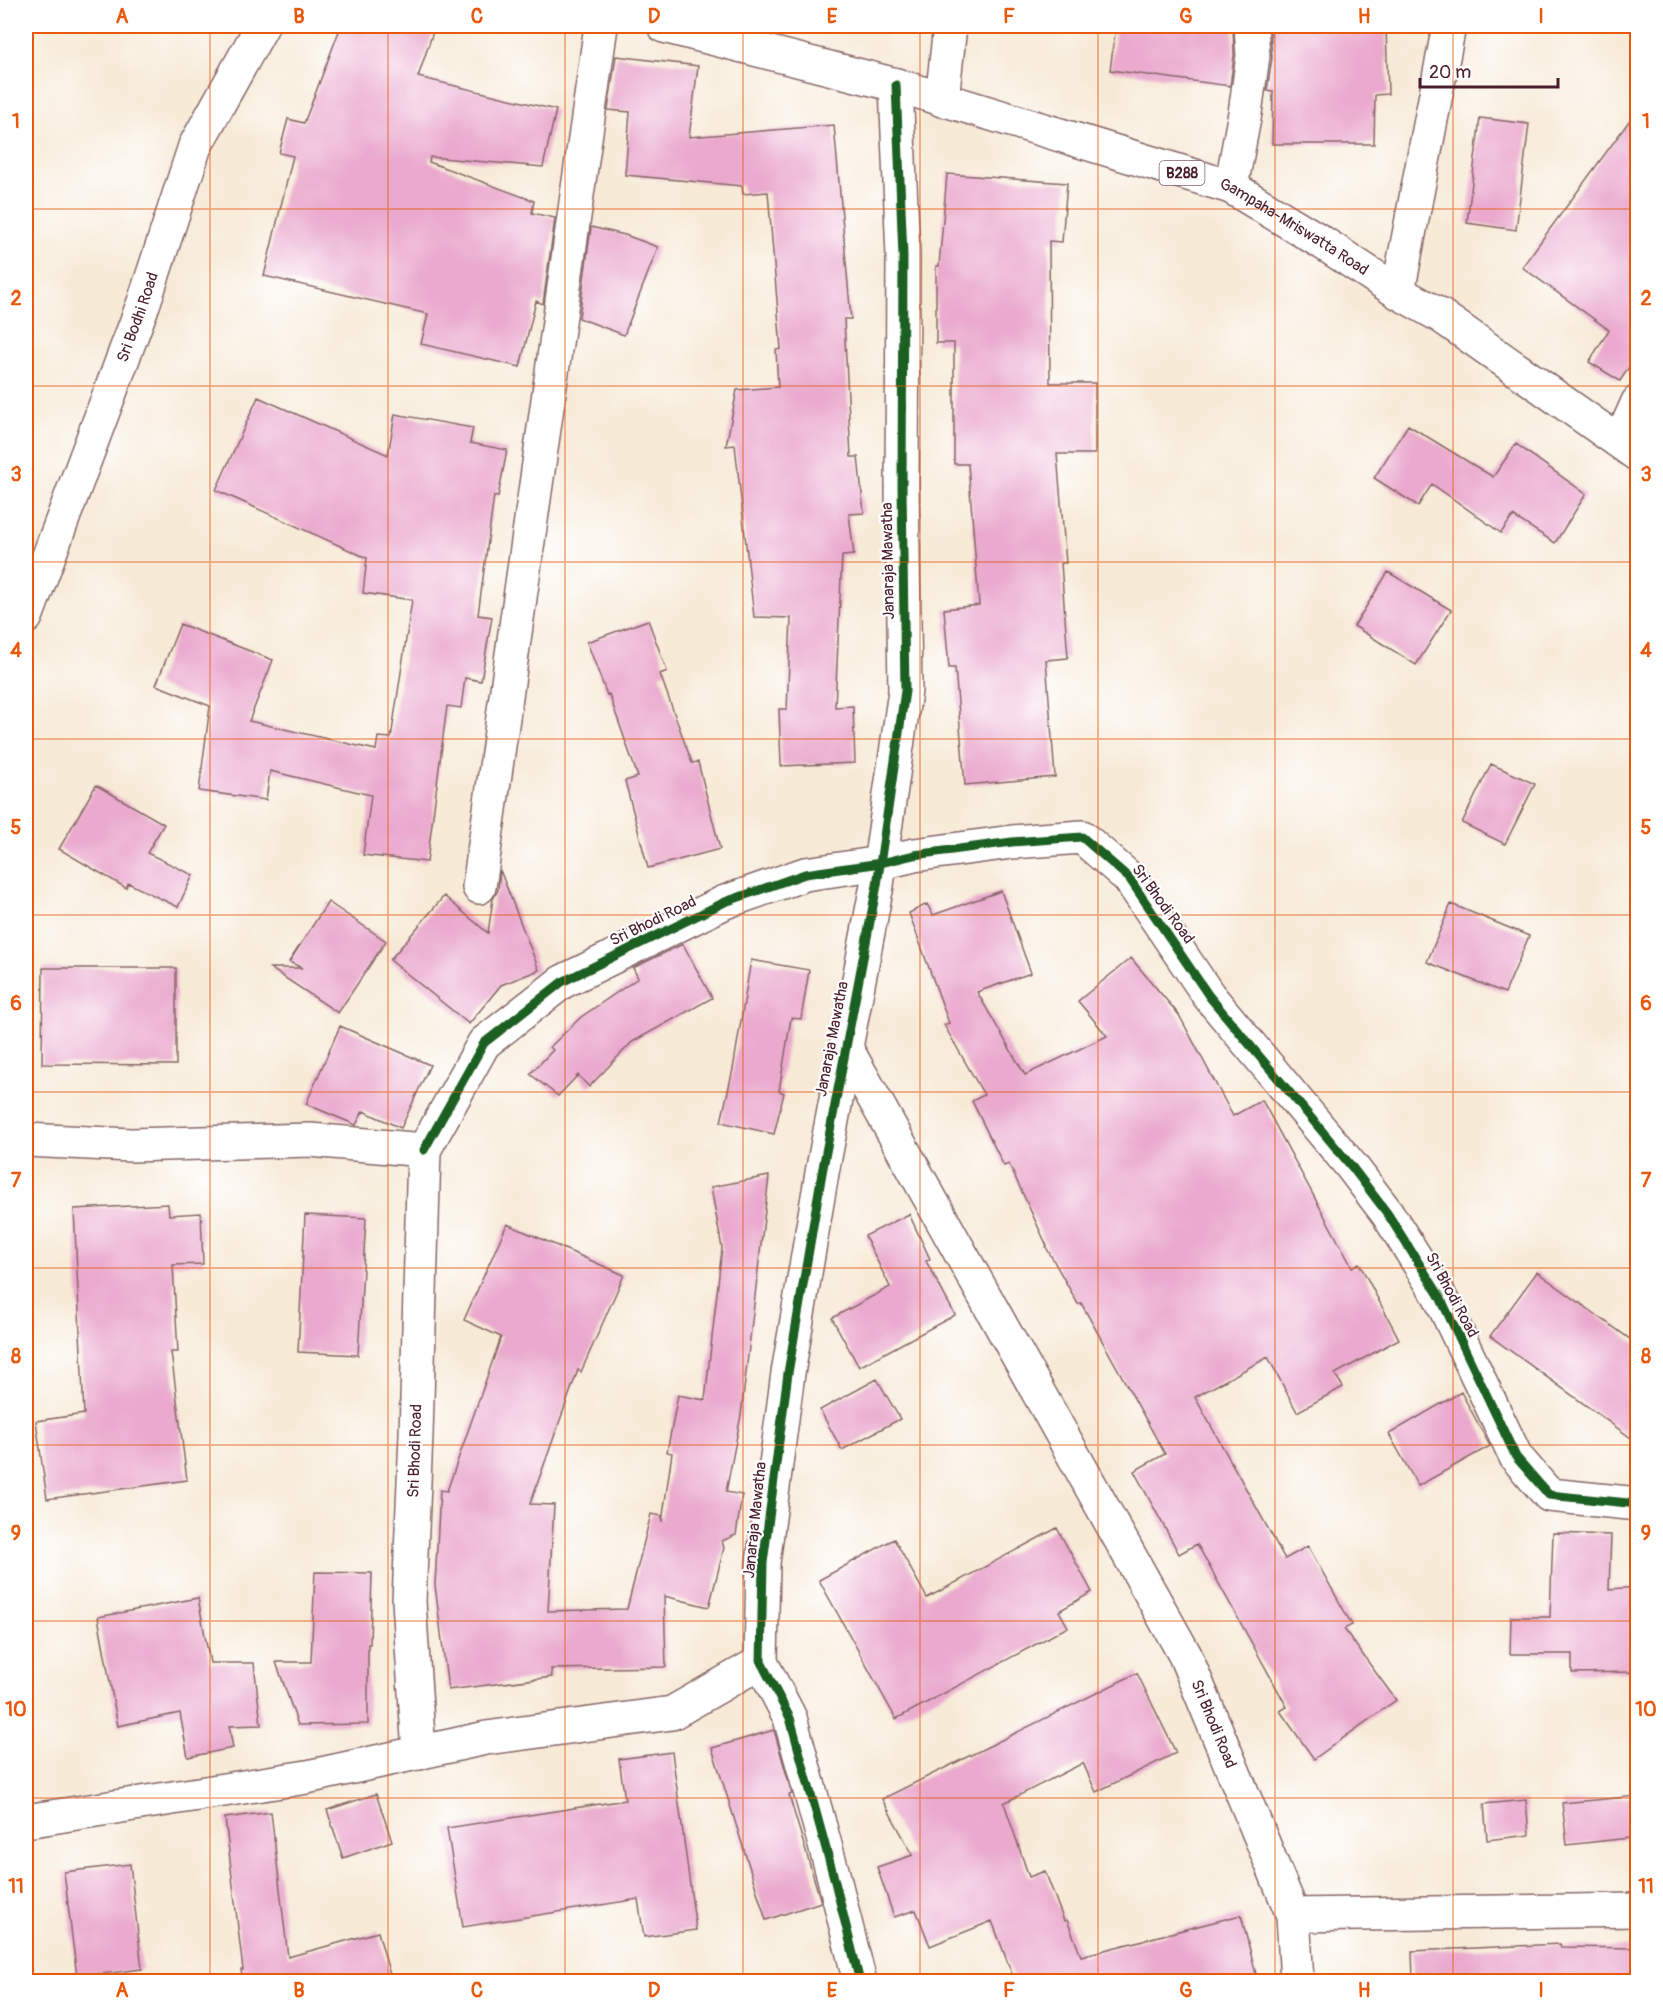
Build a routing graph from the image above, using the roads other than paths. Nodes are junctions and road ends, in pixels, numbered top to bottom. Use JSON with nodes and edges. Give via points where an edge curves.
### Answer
{"nodes":[{"id":1,"x":262,"y":26,"type":"edge"},
{"id":2,"x":601,"y":26,"type":"edge"},
{"id":3,"x":663,"y":26,"type":"edge"},
{"id":4,"x":950,"y":26,"type":"edge"},
{"id":5,"x":1251,"y":26,"type":"edge"},
{"id":6,"x":1449,"y":26,"type":"edge"},
{"id":7,"x":896,"y":85,"type":"junction"},
{"id":8,"x":942,"y":100,"type":"junction"},
{"id":9,"x":1231,"y":188,"type":"junction"},
{"id":10,"x":1398,"y":292,"type":"junction"},
{"id":11,"x":1638,"y":402,"type":"edge"},
{"id":12,"x":1629,"y":448,"type":"edge"},
{"id":13,"x":26,"y":618,"type":"edge"},
{"id":14,"x":881,"y":863,"type":"junction"},
{"id":15,"x":479,"y":887,"type":"dead end"},
{"id":16,"x":846,"y":1048,"type":"junction"},
{"id":17,"x":26,"y":1140,"type":"edge"},
{"id":18,"x":424,"y":1150,"type":"junction"},
{"id":19,"x":1638,"y":1504,"type":"edge"},
{"id":20,"x":761,"y":1662,"type":"junction"},
{"id":21,"x":418,"y":1753,"type":"junction"},
{"id":22,"x":26,"y":1821,"type":"edge"},
{"id":23,"x":1638,"y":1911,"type":"edge"},
{"id":24,"x":1293,"y":1915,"type":"junction"},
{"id":25,"x":860,"y":1982,"type":"edge"},
{"id":26,"x":1297,"y":1982,"type":"edge"}],
"edges":[{"from":1,"to":13,"type":"street","name":"Sri Bodhi Road","via":[[195,147],[144,302]]},
{"from":2,"to":15,"type":"street"},
{"from":3,"to":7,"type":"street","name":"Gampaha-Mriswatta Road","number":"B288"},
{"from":4,"to":8,"type":"street"},
{"from":5,"to":9,"type":"street","via":[[1253,56]]},
{"from":6,"to":10,"type":"street"},
{"from":7,"to":8,"type":"street","name":"Gampaha-Mriswatta Road","number":"B288"},
{"from":7,"to":14,"type":"street","name":"Janaraja Mawatha","via":[[903,256],[905,692]]},
{"from":8,"to":9,"type":"street","name":"Gampaha-Mriswatta Road","number":"B288"},
{"from":9,"to":10,"type":"street","name":"Gampaha-Mriswatta Road","number":"B288"},
{"from":10,"to":12,"type":"street","name":"Gampaha-Mriswatta Road","number":"B288","via":[[1441,316]]},
{"from":11,"to":12,"type":"street"},
{"from":14,"to":16,"type":"street","name":"Janaraja Mawatha"},
{"from":14,"to":18,"type":"street","name":"Sri Bhodi Road","via":[[805,874],[725,902],[562,982],[484,1043]]},
{"from":14,"to":19,"type":"street","name":"Sri Bhodi Road","via":[[1012,842],[1082,837],[1130,878],[1209,996],[1387,1213],[1439,1295],[1516,1457],[1549,1495]]},
{"from":16,"to":20,"type":"street","name":"Janaraja Mawatha","via":[[786,1385],[763,1563]]},
{"from":16,"to":24,"type":"street","name":"Sri Bhodi Road","via":[[1185,1655]]},
{"from":17,"to":18,"type":"street","via":[[131,1145],[310,1140]]},
{"from":18,"to":21,"type":"street","name":"Sri Bhodi Road","via":[[408,1601]]},
{"from":20,"to":21,"type":"street","via":[[672,1713],[486,1738]]},
{"from":20,"to":25,"type":"street","name":"Janaraja Mawatha","via":[[790,1718]]},
{"from":21,"to":22,"type":"street","via":[[307,1778]]},
{"from":23,"to":24,"type":"street"},
{"from":24,"to":26,"type":"street","name":"Sri Bhodi Road"}]}
